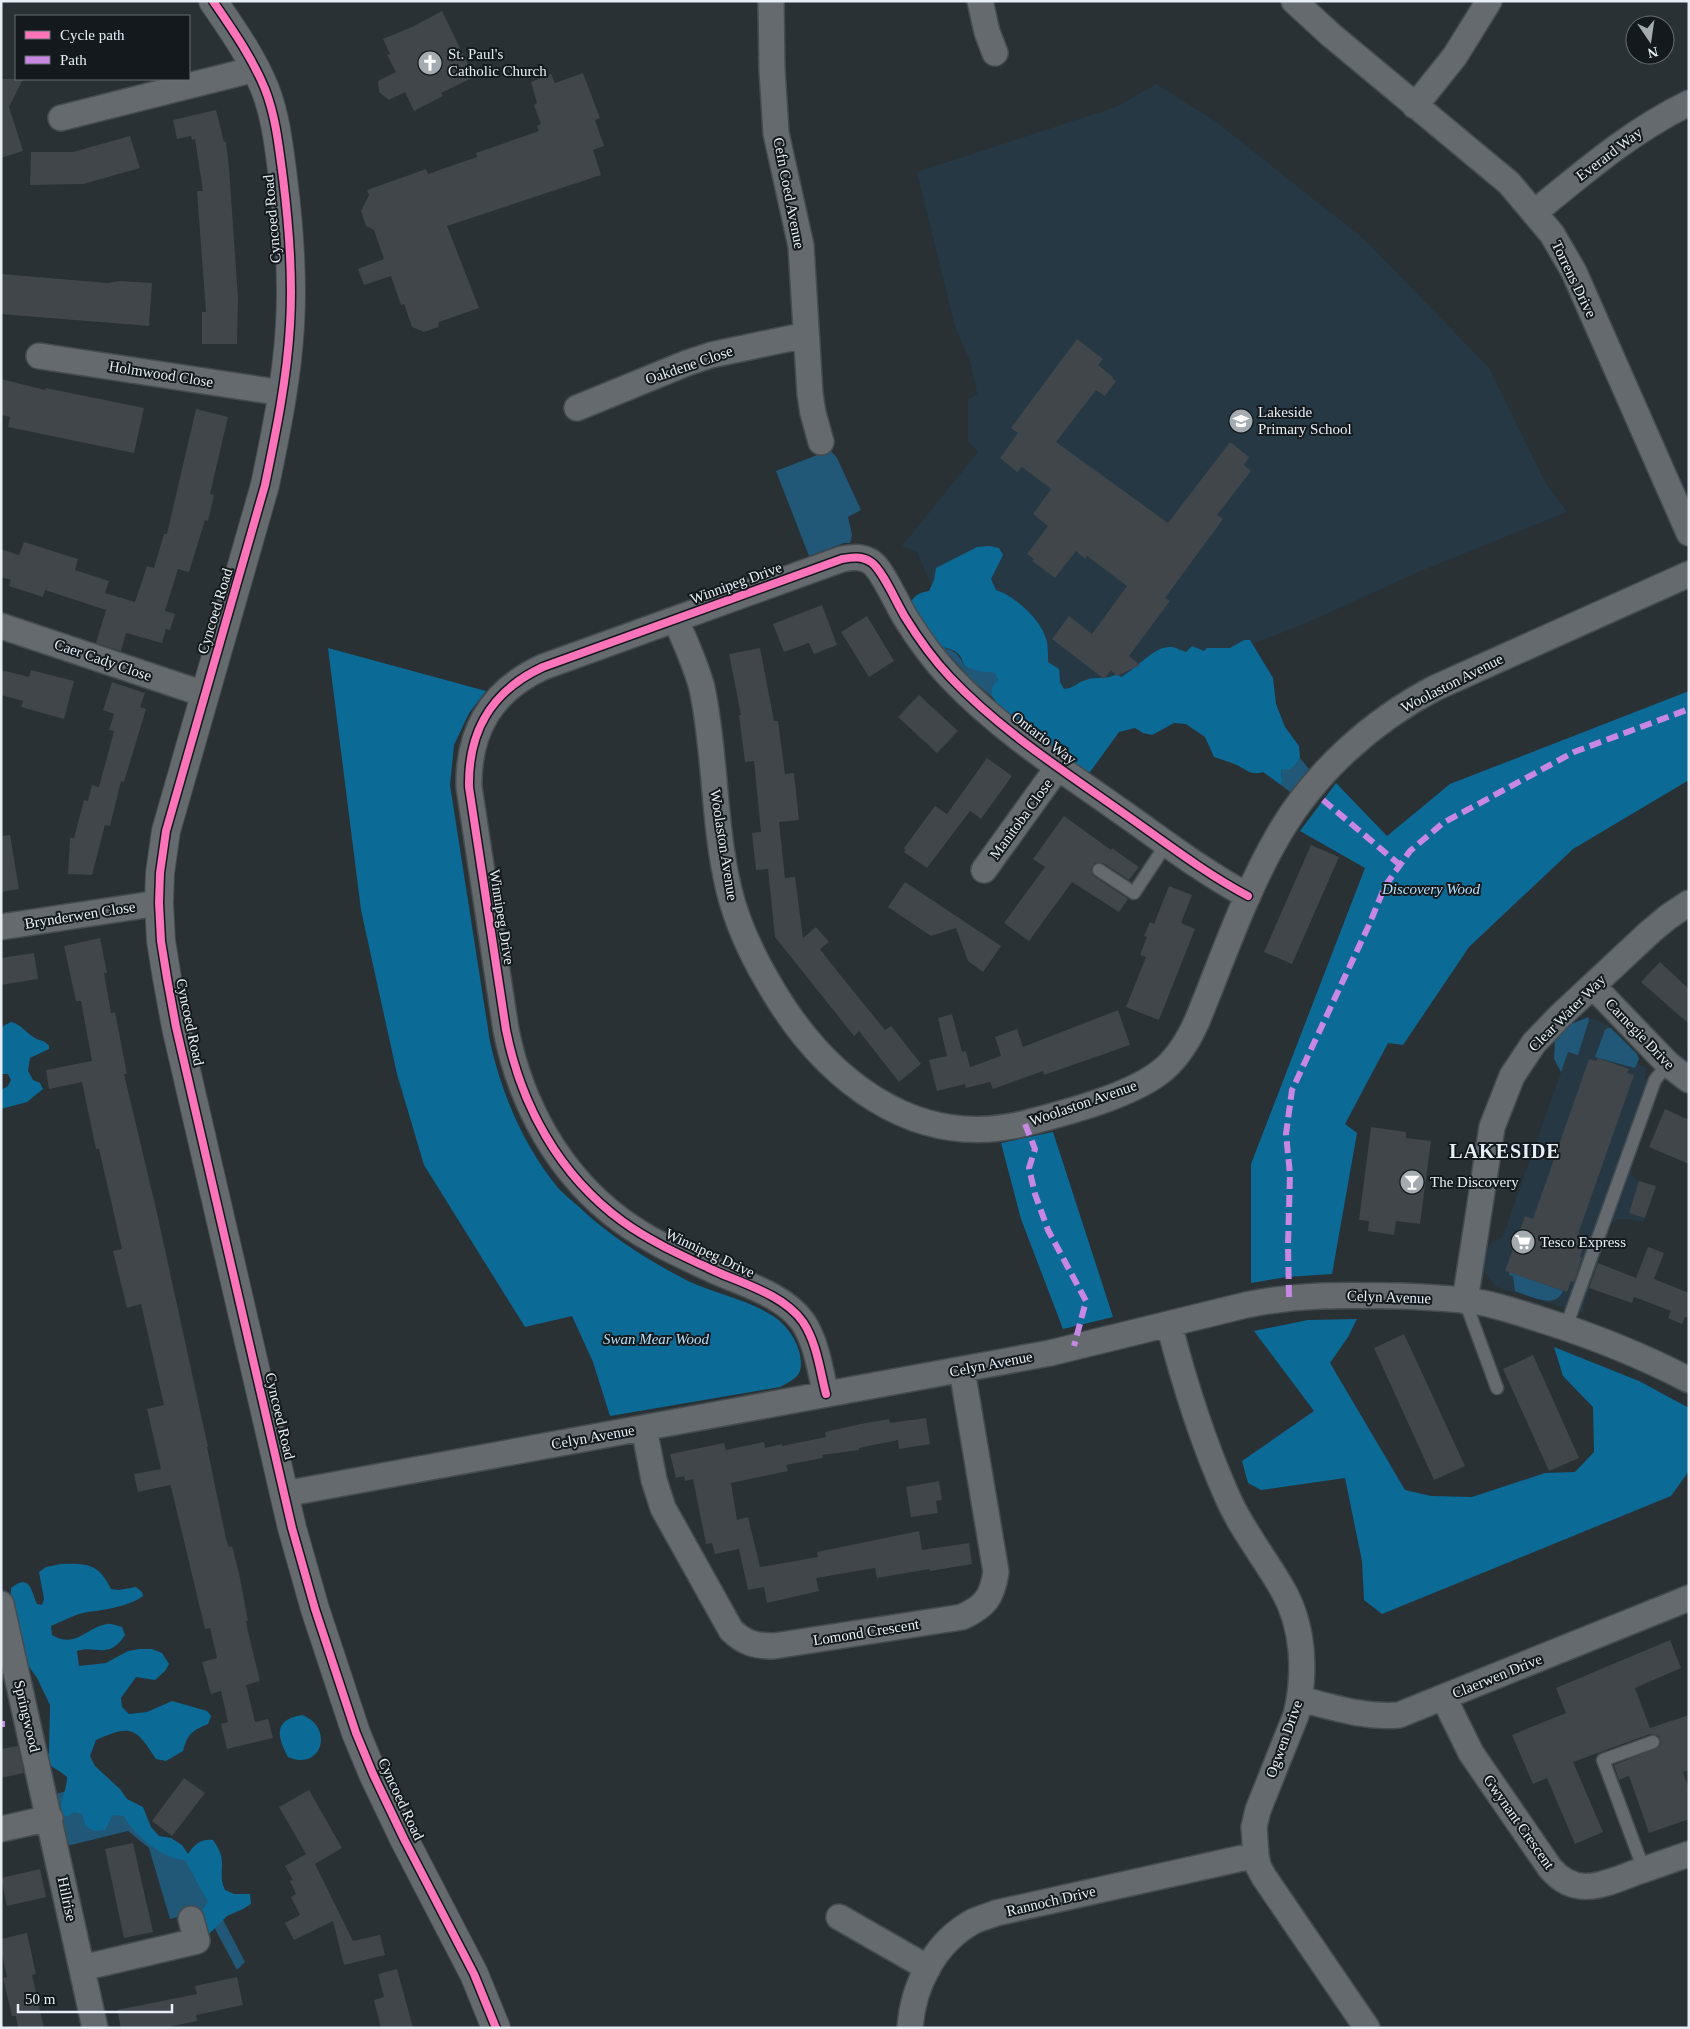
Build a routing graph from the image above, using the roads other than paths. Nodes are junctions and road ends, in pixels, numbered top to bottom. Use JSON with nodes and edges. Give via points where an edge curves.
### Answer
{"nodes":[{"id":1,"x":213,"y":1,"type":"edge"},
{"id":2,"x":771,"y":1,"type":"edge"},
{"id":3,"x":980,"y":1,"type":"edge"},
{"id":4,"x":1294,"y":1,"type":"edge"},
{"id":5,"x":1489,"y":1,"type":"edge"},
{"id":6,"x":995,"y":53,"type":"dead end"},
{"id":7,"x":256,"y":68,"type":"junction"},
{"id":8,"x":1689,"y":103,"type":"edge"},
{"id":9,"x":1415,"y":106,"type":"junction"},
{"id":10,"x":61,"y":118,"type":"dead end"},
{"id":11,"x":1535,"y":212,"type":"junction"},
{"id":12,"x":806,"y":335,"type":"junction"},
{"id":13,"x":39,"y":356,"type":"dead end"},
{"id":14,"x":283,"y":393,"type":"junction"},
{"id":15,"x":576,"y":408,"type":"dead end"},
{"id":16,"x":821,"y":442,"type":"dead end"},
{"id":17,"x":1689,"y":533,"type":"edge"},
{"id":18,"x":866,"y":559,"type":"joint"},
{"id":19,"x":1689,"y":574,"type":"edge"},
{"id":20,"x":676,"y":620,"type":"junction"},
{"id":21,"x":1,"y":626,"type":"edge"},
{"id":22,"x":204,"y":694,"type":"junction"},
{"id":23,"x":1058,"y":767,"type":"junction"},
{"id":24,"x":1166,"y":843,"type":"junction"},
{"id":25,"x":984,"y":870,"type":"dead end"},
{"id":26,"x":1099,"y":870,"type":"dead end"},
{"id":27,"x":1248,"y":896,"type":"junction"},
{"id":28,"x":159,"y":903,"type":"junction"},
{"id":29,"x":1689,"y":903,"type":"edge"},
{"id":30,"x":1,"y":927,"type":"edge"},
{"id":31,"x":1593,"y":986,"type":"junction"},
{"id":32,"x":1668,"y":1064,"type":"junction"},
{"id":33,"x":1689,"y":1080,"type":"edge"},
{"id":34,"x":1465,"y":1300,"type":"junction"},
{"id":35,"x":1169,"y":1324,"type":"junction"},
{"id":36,"x":1566,"y":1327,"type":"junction"},
{"id":37,"x":962,"y":1370,"type":"junction"},
{"id":38,"x":1689,"y":1380,"type":"edge"},
{"id":39,"x":1497,"y":1388,"type":"dead end"},
{"id":40,"x":826,"y":1394,"type":"junction"},
{"id":41,"x":644,"y":1428,"type":"junction"},
{"id":42,"x":284,"y":1494,"type":"junction"},
{"id":43,"x":1689,"y":1598,"type":"edge"},
{"id":44,"x":2,"y":1612,"type":"edge"},
{"id":45,"x":1444,"y":1698,"type":"junction"},
{"id":46,"x":1300,"y":1699,"type":"junction"},
{"id":47,"x":1654,"y":1742,"type":"dead end"},
{"id":48,"x":50,"y":1818,"type":"junction"},
{"id":49,"x":1,"y":1829,"type":"edge"},
{"id":50,"x":1689,"y":1854,"type":"edge"},
{"id":51,"x":1256,"y":1855,"type":"junction"},
{"id":52,"x":1644,"y":1870,"type":"junction"},
{"id":53,"x":839,"y":1917,"type":"dead end"},
{"id":54,"x":191,"y":1919,"type":"dead end"},
{"id":55,"x":82,"y":1968,"type":"junction"},
{"id":56,"x":928,"y":1968,"type":"junction"},
{"id":57,"x":95,"y":2028,"type":"edge"},
{"id":58,"x":496,"y":2028,"type":"edge"},
{"id":59,"x":910,"y":2028,"type":"edge"},
{"id":60,"x":1367,"y":2028,"type":"edge"}],
"edges":[{"from":1,"to":7,"type":"street","name":"Cyncoed Road"},
{"from":2,"to":12,"type":"street","name":"Cefn Coed Avenue","via":[[776,133],[800,246]]},
{"from":3,"to":6,"type":"street"},
{"from":4,"to":9,"type":"street","name":"Torrens Drive"},
{"from":5,"to":9,"type":"street","via":[[1455,56]]},
{"from":7,"to":10,"type":"street"},
{"from":7,"to":14,"type":"street","name":"Cyncoed Road","via":[[277,131],[287,210],[290,322]]},
{"from":8,"to":11,"type":"street","name":"Everard Way","via":[[1632,135]]},
{"from":9,"to":11,"type":"street","name":"Torrens Drive","via":[[1509,183]]},
{"from":11,"to":17,"type":"street","name":"Torrens Drive","via":[[1574,272]]},
{"from":12,"to":15,"type":"street","name":"Oakdene Close","via":[[712,355]]},
{"from":12,"to":16,"type":"street","name":"Cefn Coed Avenue","via":[[810,394]]},
{"from":13,"to":14,"type":"street","name":"Holmwood Close"},
{"from":14,"to":22,"type":"street","name":"Cyncoed Road","via":[[262,500]]},
{"from":18,"to":20,"type":"street","name":"Winnipeg Drive","via":[[842,559]]},
{"from":18,"to":23,"type":"street","name":"Ontario Way","via":[[880,572],[917,636],[941,668],[995,719]]},
{"from":19,"to":27,"type":"street","name":"Woolaston Avenue","via":[[1435,688],[1377,724],[1348,749],[1304,799],[1280,832]]},
{"from":20,"to":27,"type":"street","name":"Woolaston Avenue","via":[[702,688],[726,876],[744,936],[775,994],[806,1038],[845,1078],[888,1108],[909,1118],[955,1128],[992,1129],[1025,1124],[1064,1112],[1150,1079],[1174,1060],[1189,1038]]},
{"from":20,"to":40,"type":"street","name":"Winnipeg Drive","via":[[526,675],[498,698],[478,730],[468,767],[469,787],[512,1061],[525,1097],[546,1138],[572,1174],[610,1212],[656,1243],[769,1296],[795,1313],[813,1343]]},
{"from":21,"to":22,"type":"street","name":"Caer Cady Close"},
{"from":22,"to":28,"type":"street","name":"Cyncoed Road","via":[[166,831]]},
{"from":23,"to":24,"type":"street","name":"Ontario Way"},
{"from":23,"to":25,"type":"street","name":"Manitoba Close"},
{"from":24,"to":26,"type":"lane","via":[[1134,893]]},
{"from":24,"to":27,"type":"street","name":"Ontario Way"},
{"from":28,"to":30,"type":"street","name":"Brynderwen Close"},
{"from":28,"to":42,"type":"street","name":"Cyncoed Road","via":[[161,941],[176,1027]]},
{"from":29,"to":31,"type":"street","name":"Clear Water Way","via":[[1650,932]]},
{"from":31,"to":32,"type":"street","name":"Carnegie Drive"},
{"from":31,"to":34,"type":"street","name":"Clear Water Way","via":[[1534,1043],[1512,1076],[1501,1100],[1492,1127]]},
{"from":32,"to":33,"type":"street","name":"Carnegie Drive"},
{"from":32,"to":36,"type":"lane","via":[[1655,1080]]},
{"from":34,"to":35,"type":"street","name":"Celyn Avenue","via":[[1313,1295],[1273,1300]]},
{"from":34,"to":36,"type":"street","name":"Celyn Avenue"},
{"from":34,"to":39,"type":"lane"},
{"from":35,"to":37,"type":"street","name":"Celyn Avenue"},
{"from":35,"to":46,"type":"street","name":"Ogwen Drive","via":[[1198,1422],[1225,1491],[1284,1590],[1293,1611],[1302,1662]]},
{"from":36,"to":38,"type":"street","name":"Celyn Avenue","via":[[1624,1348]]},
{"from":37,"to":40,"type":"street","name":"Celyn Avenue"},
{"from":37,"to":41,"type":"street","name":"Lomond Crescent","via":[[996,1572],[988,1600],[976,1611],[962,1617],[774,1646],[742,1641],[731,1630],[663,1508]]},
{"from":40,"to":41,"type":"street","name":"Celyn Avenue"},
{"from":41,"to":42,"type":"street","name":"Celyn Avenue"},
{"from":42,"to":58,"type":"street","name":"Cyncoed Road","via":[[304,1573],[356,1733],[404,1838],[474,1974]]},
{"from":43,"to":45,"type":"street","name":"Claerwen Drive"},
{"from":44,"to":48,"type":"street","name":"Springwood"},
{"from":45,"to":46,"type":"street","name":"Claerwen Drive","via":[[1385,1716]]},
{"from":45,"to":52,"type":"street","name":"Gwynant Crescent","via":[[1471,1753],[1556,1875],[1576,1886],[1598,1886]]},
{"from":46,"to":51,"type":"street","name":"Ogwen Drive","via":[[1258,1810],[1254,1827]]},
{"from":47,"to":52,"type":"lane","via":[[1603,1760]]},
{"from":48,"to":49,"type":"street"},
{"from":48,"to":55,"type":"street","name":"Hillrise"},
{"from":50,"to":52,"type":"street","name":"Gwynant Crescent"},
{"from":51,"to":56,"type":"street","name":"Rannoch Drive","via":[[996,1913],[974,1921],[955,1934]]},
{"from":51,"to":60,"type":"street","name":"Ogwen Drive","via":[[1264,1877]]},
{"from":53,"to":56,"type":"street"},
{"from":54,"to":55,"type":"street","via":[[196,1941]]},
{"from":55,"to":57,"type":"street","name":"Hillrise"},
{"from":56,"to":59,"type":"street","name":"Rannoch Drive","via":[[912,2005]]}]}
